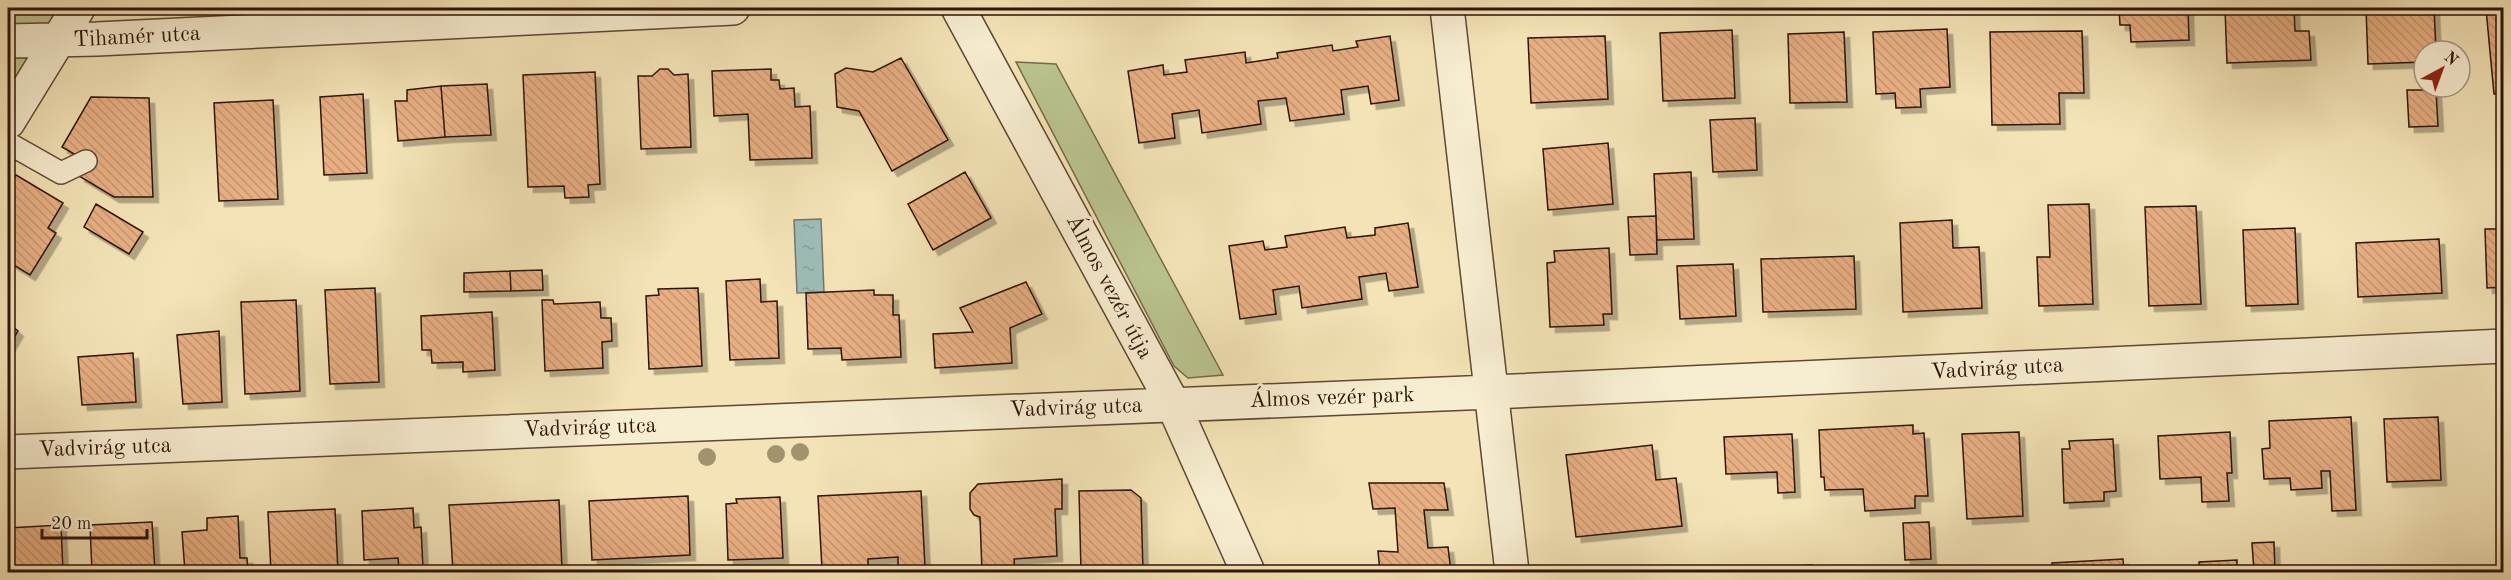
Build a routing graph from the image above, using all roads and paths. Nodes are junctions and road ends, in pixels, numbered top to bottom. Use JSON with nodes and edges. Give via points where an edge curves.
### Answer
{"nodes":[{"id":1,"x":78,"y":8,"type":"edge"},
{"id":2,"x":733,"y":8,"type":"edge"},
{"id":3,"x":958,"y":8,"type":"edge"},
{"id":4,"x":1447,"y":8,"type":"edge"},
{"id":5,"x":8,"y":41,"type":"edge"},
{"id":6,"x":57,"y":41,"type":"junction"},
{"id":7,"x":8,"y":122,"type":"edge"},
{"id":8,"x":8,"y":143,"type":"edge"},
{"id":9,"x":86,"y":161,"type":"dead end"},
{"id":10,"x":2504,"y":346,"type":"edge"},
{"id":11,"x":1491,"y":392,"type":"junction"},
{"id":12,"x":1173,"y":404,"type":"junction"},
{"id":13,"x":8,"y":452,"type":"edge"},
{"id":14,"x":1248,"y":573,"type":"edge"},
{"id":15,"x":1512,"y":573,"type":"edge"}],
"edges":[{"from":1,"to":6,"type":"street"},
{"from":2,"to":6,"type":"street","name":"Tihamér utca"},
{"from":3,"to":12,"type":"street","name":"Álmos vezér útja"},
{"from":4,"to":11,"type":"street"},
{"from":5,"to":6,"type":"street","name":"Tihamér utca"},
{"from":6,"to":7,"type":"street"},
{"from":8,"to":9,"type":"lane","via":[[61,173]]},
{"from":10,"to":11,"type":"street","name":"Vadvirág utca"},
{"from":11,"to":12,"type":"street","name":"Álmos vezér park"},
{"from":11,"to":15,"type":"street"},
{"from":12,"to":13,"type":"street","name":"Vadvirág utca"},
{"from":12,"to":14,"type":"street","name":"Álmos vezér útja"}]}
